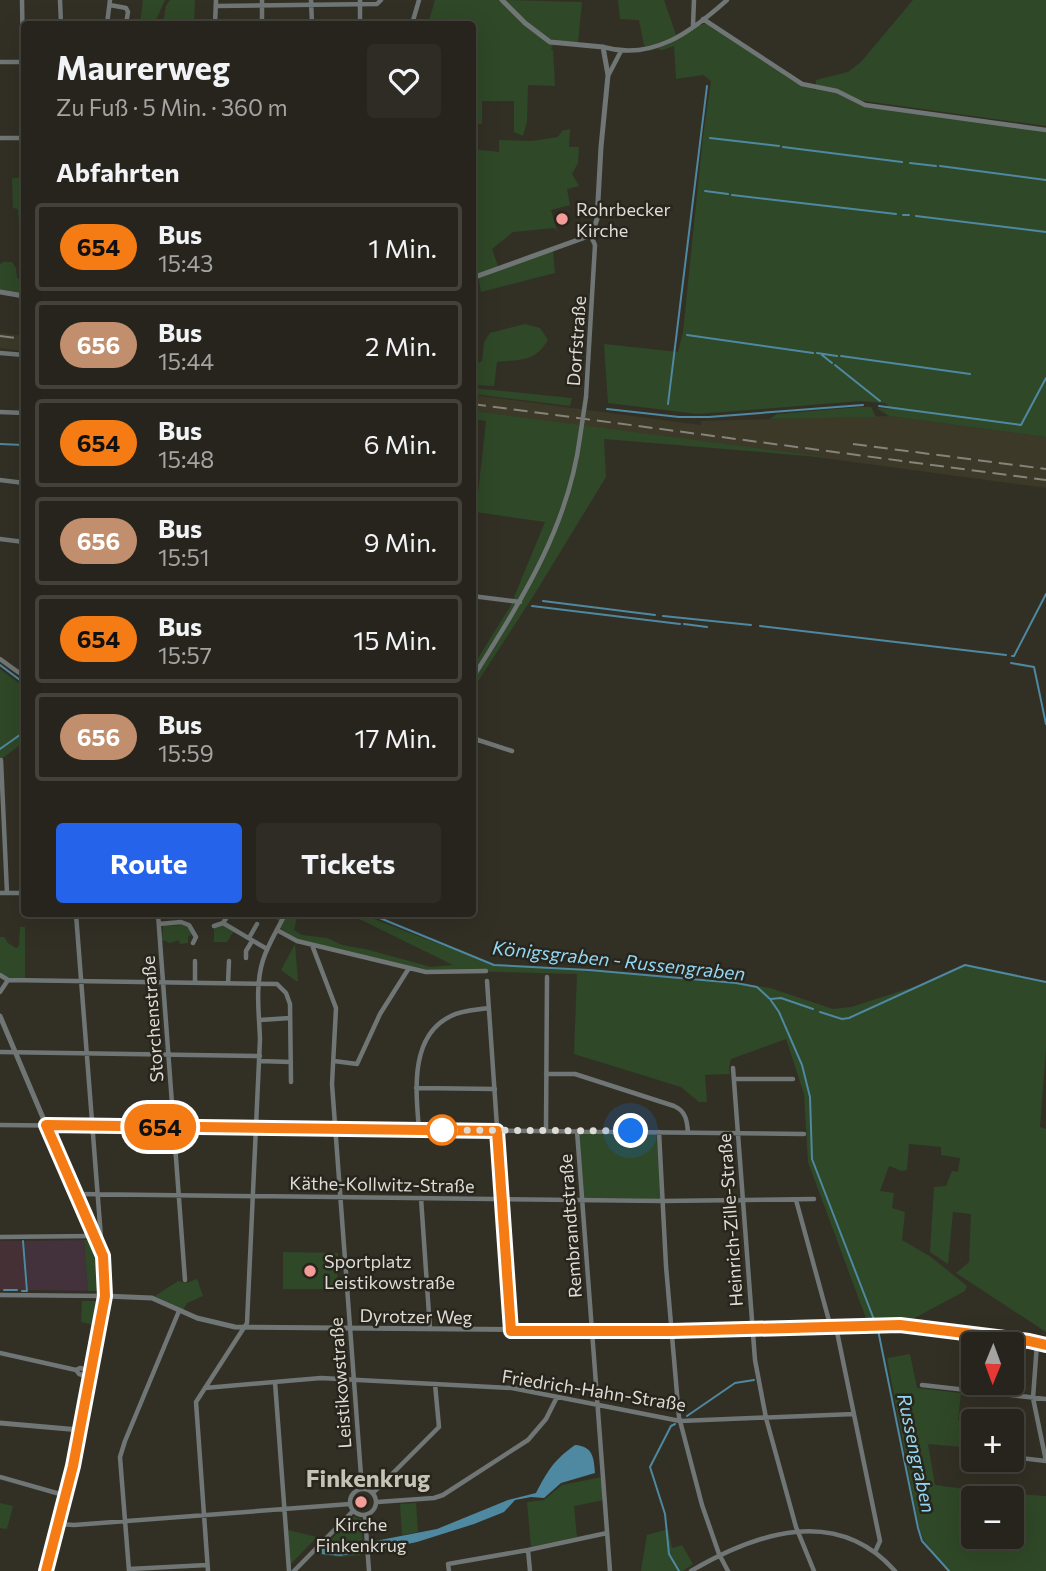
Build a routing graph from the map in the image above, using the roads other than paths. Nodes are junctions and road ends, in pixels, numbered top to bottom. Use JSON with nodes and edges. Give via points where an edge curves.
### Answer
{"nodes":[{"id":1,"x":22,"y":0,"type":"edge"},
{"id":2,"x":60,"y":0,"type":"edge"},
{"id":3,"x":381,"y":0,"type":"edge"},
{"id":4,"x":419,"y":0,"type":"edge"},
{"id":5,"x":502,"y":0,"type":"edge"},
{"id":6,"x":694,"y":0,"type":"edge"},
{"id":7,"x":727,"y":0,"type":"edge"},
{"id":8,"x":360,"y":2,"type":"edge"},
{"id":9,"x":110,"y":3,"type":"edge"},
{"id":10,"x":216,"y":3,"type":"edge"},
{"id":11,"x":262,"y":3,"type":"edge"},
{"id":12,"x":311,"y":3,"type":"edge"},
{"id":13,"x":703,"y":19,"type":"junction"},
{"id":14,"x":23,"y":21,"type":"edge"},
{"id":15,"x":61,"y":21,"type":"edge"},
{"id":16,"x":107,"y":21,"type":"edge"},
{"id":17,"x":126,"y":21,"type":"edge"},
{"id":18,"x":215,"y":21,"type":"edge"},
{"id":19,"x":262,"y":21,"type":"edge"},
{"id":20,"x":312,"y":21,"type":"edge"},
{"id":21,"x":360,"y":21,"type":"edge"},
{"id":22,"x":413,"y":21,"type":"edge"},
{"id":23,"x":692,"y":26,"type":"junction"},
{"id":24,"x":603,"y":47,"type":"junction"},
{"id":25,"x":621,"y":51,"type":"junction"},
{"id":26,"x":0,"y":62,"type":"edge"},
{"id":27,"x":21,"y":62,"type":"edge"},
{"id":28,"x":608,"y":75,"type":"junction"},
{"id":29,"x":1046,"y":130,"type":"edge"},
{"id":30,"x":0,"y":138,"type":"edge"},
{"id":31,"x":21,"y":138,"type":"edge"},
{"id":32,"x":590,"y":234,"type":"junction"},
{"id":33,"x":476,"y":277,"type":"edge"},
{"id":34,"x":0,"y":292,"type":"edge"},
{"id":35,"x":21,"y":296,"type":"edge"},
{"id":36,"x":0,"y":353,"type":"edge"},
{"id":37,"x":21,"y":355,"type":"edge"},
{"id":38,"x":0,"y":412,"type":"edge"},
{"id":39,"x":21,"y":413,"type":"edge"},
{"id":40,"x":0,"y":480,"type":"edge"},
{"id":41,"x":21,"y":483,"type":"edge"},
{"id":42,"x":0,"y":539,"type":"edge"},
{"id":43,"x":21,"y":542,"type":"edge"},
{"id":44,"x":476,"y":596,"type":"edge"},
{"id":45,"x":520,"y":602,"type":"junction"},
{"id":46,"x":0,"y":659,"type":"edge"},
{"id":47,"x":476,"y":673,"type":"edge"},
{"id":48,"x":21,"y":674,"type":"edge"},
{"id":49,"x":476,"y":739,"type":"edge"},
{"id":50,"x":512,"y":751,"type":"dead end"},
{"id":51,"x":0,"y":761,"type":"edge"},
{"id":52,"x":0,"y":893,"type":"edge"},
{"id":53,"x":7,"y":893,"type":"junction"},
{"id":54,"x":21,"y":894,"type":"edge"},
{"id":55,"x":76,"y":917,"type":"edge"},
{"id":56,"x":158,"y":917,"type":"edge"},
{"id":57,"x":226,"y":917,"type":"edge"},
{"id":58,"x":284,"y":917,"type":"edge"},
{"id":59,"x":159,"y":924,"type":"junction"},
{"id":60,"x":257,"y":924,"type":"dead end"},
{"id":61,"x":278,"y":929,"type":"junction"},
{"id":62,"x":251,"y":940,"type":"junction"},
{"id":63,"x":193,"y":943,"type":"dead end"},
{"id":64,"x":312,"y":945,"type":"junction"},
{"id":65,"x":267,"y":950,"type":"junction"},
{"id":66,"x":246,"y":958,"type":"dead end"},
{"id":67,"x":195,"y":961,"type":"dead end"},
{"id":68,"x":229,"y":961,"type":"dead end"},
{"id":69,"x":409,"y":968,"type":"junction"},
{"id":70,"x":486,"y":971,"type":"dead end"},
{"id":71,"x":0,"y":975,"type":"edge"},
{"id":72,"x":547,"y":977,"type":"dead end"},
{"id":73,"x":8,"y":981,"type":"junction"},
{"id":74,"x":486,"y":981,"type":"dead end"},
{"id":75,"x":81,"y":982,"type":"junction"},
{"id":76,"x":164,"y":983,"type":"junction"},
{"id":77,"x":195,"y":983,"type":"junction"},
{"id":78,"x":228,"y":983,"type":"junction"},
{"id":79,"x":258,"y":983,"type":"junction"},
{"id":80,"x":0,"y":992,"type":"edge"},
{"id":81,"x":489,"y":1007,"type":"junction"},
{"id":82,"x":0,"y":1016,"type":"edge"},
{"id":83,"x":290,"y":1018,"type":"junction"},
{"id":84,"x":260,"y":1020,"type":"junction"},
{"id":85,"x":0,"y":1052,"type":"edge"},
{"id":86,"x":16,"y":1052,"type":"junction"},
{"id":87,"x":87,"y":1054,"type":"junction"},
{"id":88,"x":169,"y":1055,"type":"junction"},
{"id":89,"x":259,"y":1059,"type":"junction"},
{"id":90,"x":334,"y":1061,"type":"junction"},
{"id":91,"x":292,"y":1062,"type":"junction"},
{"id":92,"x":733,"y":1068,"type":"dead end"},
{"id":93,"x":546,"y":1074,"type":"junction"},
{"id":94,"x":734,"y":1079,"type":"junction"},
{"id":95,"x":793,"y":1079,"type":"dead end"},
{"id":96,"x":291,"y":1082,"type":"dead end"},
{"id":97,"x":416,"y":1088,"type":"junction"},
{"id":98,"x":495,"y":1089,"type":"junction"},
{"id":99,"x":0,"y":1125,"type":"edge"},
{"id":100,"x":46,"y":1125,"type":"junction"},
{"id":101,"x":94,"y":1126,"type":"junction"},
{"id":102,"x":174,"y":1127,"type":"junction"},
{"id":103,"x":257,"y":1128,"type":"junction"},
{"id":104,"x":335,"y":1129,"type":"junction"},
{"id":105,"x":419,"y":1130,"type":"junction"},
{"id":106,"x":497,"y":1131,"type":"junction"},
{"id":107,"x":546,"y":1131,"type":"junction"},
{"id":108,"x":577,"y":1131,"type":"junction"},
{"id":109,"x":659,"y":1132,"type":"junction"},
{"id":110,"x":688,"y":1132,"type":"junction"},
{"id":111,"x":738,"y":1133,"type":"junction"},
{"id":112,"x":804,"y":1134,"type":"dead end"},
{"id":113,"x":76,"y":1194,"type":"junction"},
{"id":114,"x":98,"y":1194,"type":"junction"},
{"id":115,"x":180,"y":1195,"type":"junction"},
{"id":116,"x":254,"y":1196,"type":"junction"},
{"id":117,"x":341,"y":1197,"type":"junction"},
{"id":118,"x":421,"y":1198,"type":"junction"},
{"id":119,"x":501,"y":1199,"type":"junction"},
{"id":120,"x":814,"y":1199,"type":"dead end"},
{"id":121,"x":582,"y":1200,"type":"junction"},
{"id":122,"x":796,"y":1200,"type":"junction"},
{"id":123,"x":663,"y":1201,"type":"junction"},
{"id":124,"x":743,"y":1201,"type":"junction"},
{"id":125,"x":0,"y":1237,"type":"edge"},
{"id":126,"x":98,"y":1237,"type":"junction"},
{"id":127,"x":185,"y":1280,"type":"dead end"},
{"id":128,"x":0,"y":1295,"type":"edge"},
{"id":129,"x":105,"y":1296,"type":"junction"},
{"id":130,"x":179,"y":1311,"type":"junction"},
{"id":131,"x":245,"y":1327,"type":"junction"},
{"id":132,"x":833,"y":1327,"type":"junction"},
{"id":133,"x":350,"y":1329,"type":"junction"},
{"id":134,"x":430,"y":1330,"type":"junction"},
{"id":135,"x":753,"y":1330,"type":"junction"},
{"id":136,"x":511,"y":1331,"type":"junction"},
{"id":137,"x":672,"y":1331,"type":"junction"},
{"id":138,"x":592,"y":1332,"type":"junction"},
{"id":139,"x":1037,"y":1343,"type":"junction"},
{"id":140,"x":1046,"y":1345,"type":"edge"},
{"id":141,"x":0,"y":1353,"type":"edge"},
{"id":142,"x":91,"y":1374,"type":"junction"},
{"id":143,"x":354,"y":1380,"type":"junction"},
{"id":144,"x":275,"y":1382,"type":"junction"},
{"id":145,"x":435,"y":1384,"type":"junction"},
{"id":146,"x":922,"y":1385,"type":"dead end"},
{"id":147,"x":205,"y":1388,"type":"junction"},
{"id":148,"x":557,"y":1397,"type":"junction"},
{"id":149,"x":1033,"y":1398,"type":"junction"},
{"id":150,"x":1046,"y":1399,"type":"edge"},
{"id":151,"x":597,"y":1406,"type":"junction"},
{"id":152,"x":854,"y":1414,"type":"junction"},
{"id":153,"x":766,"y":1418,"type":"junction"},
{"id":154,"x":680,"y":1421,"type":"junction"},
{"id":155,"x":0,"y":1423,"type":"edge"},
{"id":156,"x":80,"y":1430,"type":"junction"},
{"id":157,"x":1024,"y":1458,"type":"edge"},
{"id":158,"x":1046,"y":1461,"type":"edge"},
{"id":159,"x":0,"y":1477,"type":"edge"},
{"id":160,"x":362,"y":1489,"type":"junction"},
{"id":161,"x":373,"y":1493,"type":"junction"},
{"id":162,"x":67,"y":1496,"type":"junction"},
{"id":163,"x":377,"y":1502,"type":"junction"},
{"id":164,"x":350,"y":1504,"type":"junction"},
{"id":165,"x":284,"y":1508,"type":"junction"},
{"id":166,"x":353,"y":1511,"type":"junction"},
{"id":167,"x":204,"y":1516,"type":"junction"},
{"id":168,"x":365,"y":1516,"type":"junction"},
{"id":169,"x":125,"y":1521,"type":"junction"},
{"id":170,"x":58,"y":1524,"type":"junction"},
{"id":171,"x":798,"y":1531,"type":"junction"},
{"id":172,"x":607,"y":1533,"type":"junction"},
{"id":173,"x":528,"y":1550,"type":"junction"},
{"id":174,"x":875,"y":1552,"type":"junction"},
{"id":175,"x":719,"y":1554,"type":"junction"},
{"id":176,"x":207,"y":1568,"type":"edge"},
{"id":177,"x":129,"y":1570,"type":"edge"},
{"id":178,"x":46,"y":1571,"type":"edge"},
{"id":179,"x":291,"y":1571,"type":"edge"},
{"id":180,"x":369,"y":1571,"type":"edge"},
{"id":181,"x":449,"y":1571,"type":"edge"},
{"id":182,"x":530,"y":1571,"type":"edge"},
{"id":183,"x":610,"y":1571,"type":"edge"},
{"id":184,"x":691,"y":1571,"type":"edge"},
{"id":185,"x":728,"y":1571,"type":"edge"},
{"id":186,"x":814,"y":1571,"type":"edge"},
{"id":187,"x":895,"y":1571,"type":"edge"}],
"edges":[{"from":1,"to":14,"type":"street"},
{"from":2,"to":15,"type":"street"},
{"from":3,"to":8,"type":"street","via":[[377,4]]},
{"from":4,"to":22,"type":"street"},
{"from":5,"to":24,"type":"street","via":[[550,42]]},
{"from":6,"to":23,"type":"street"},
{"from":7,"to":13,"type":"street"},
{"from":8,"to":12,"type":"street"},
{"from":8,"to":21,"type":"street"},
{"from":9,"to":16,"type":"street"},
{"from":9,"to":17,"type":"street","via":[[126,8]]},
{"from":10,"to":11,"type":"street"},
{"from":10,"to":18,"type":"street"},
{"from":11,"to":12,"type":"street"},
{"from":11,"to":19,"type":"street"},
{"from":12,"to":20,"type":"street"},
{"from":13,"to":23,"type":"street"},
{"from":13,"to":29,"type":"street","via":[[802,84],[837,91],[864,105]]},
{"from":23,"to":25,"type":"street","via":[[666,45]]},
{"from":24,"to":25,"type":"street"},
{"from":24,"to":28,"type":"street","name":"Dorfstraße"},
{"from":25,"to":28,"type":"street"},
{"from":26,"to":27,"type":"street"},
{"from":28,"to":32,"type":"street","name":"Dorfstraße","via":[[597,219]]},
{"from":30,"to":31,"type":"street"},
{"from":32,"to":33,"type":"street"},
{"from":32,"to":45,"type":"street","name":"Dorfstraße","bridge":true,"via":[[595,245],[586,397],[571,485],[540,565]]},
{"from":34,"to":35,"type":"street"},
{"from":36,"to":37,"type":"street"},
{"from":38,"to":39,"type":"street"},
{"from":40,"to":41,"type":"street"},
{"from":42,"to":43,"type":"street"},
{"from":44,"to":45,"type":"street"},
{"from":45,"to":47,"type":"street","name":"Dorfstraße"},
{"from":46,"to":48,"type":"street"},
{"from":49,"to":50,"type":"street"},
{"from":51,"to":53,"type":"street"},
{"from":52,"to":53,"type":"street"},
{"from":53,"to":54,"type":"street"},
{"from":55,"to":75,"type":"street"},
{"from":56,"to":59,"type":"street","name":"Storchenstraße"},
{"from":57,"to":62,"type":"street","via":[[218,924]]},
{"from":58,"to":61,"type":"street"},
{"from":59,"to":63,"type":"street","via":[[189,925],[196,937]]},
{"from":59,"to":76,"type":"street","name":"Storchenstraße"},
{"from":60,"to":62,"type":"street"},
{"from":61,"to":64,"type":"street"},
{"from":61,"to":65,"type":"street"},
{"from":62,"to":65,"type":"street"},
{"from":62,"to":66,"type":"street"},
{"from":64,"to":69,"type":"street"},
{"from":64,"to":90,"type":"street","name":"Leistikowstraße","via":[[336,1008]]},
{"from":65,"to":79,"type":"street"},
{"from":67,"to":77,"type":"street"},
{"from":68,"to":78,"type":"street"},
{"from":69,"to":70,"type":"street"},
{"from":69,"to":90,"type":"street","via":[[380,1014],[357,1064]]},
{"from":71,"to":73,"type":"street"},
{"from":72,"to":93,"type":"street"},
{"from":73,"to":75,"type":"street"},
{"from":73,"to":80,"type":"street"},
{"from":74,"to":81,"type":"street"},
{"from":75,"to":76,"type":"street"},
{"from":75,"to":87,"type":"street"},
{"from":76,"to":77,"type":"street"},
{"from":76,"to":88,"type":"street","name":"Storchenstraße"},
{"from":77,"to":78,"type":"street"},
{"from":78,"to":79,"type":"street"},
{"from":79,"to":83,"type":"street","via":[[276,984],[286,993]]},
{"from":79,"to":84,"type":"street"},
{"from":81,"to":97,"type":"street","via":[[453,1015],[436,1028],[424,1046]]},
{"from":81,"to":98,"type":"street"},
{"from":82,"to":86,"type":"street"},
{"from":83,"to":84,"type":"street"},
{"from":83,"to":91,"type":"street"},
{"from":84,"to":89,"type":"street"},
{"from":85,"to":86,"type":"street"},
{"from":86,"to":87,"type":"street"},
{"from":86,"to":100,"type":"street"},
{"from":87,"to":88,"type":"street"},
{"from":87,"to":101,"type":"street"},
{"from":88,"to":89,"type":"street"},
{"from":88,"to":102,"type":"street","name":"Storchenstraße"},
{"from":89,"to":91,"type":"street"},
{"from":89,"to":103,"type":"street"},
{"from":90,"to":104,"type":"street","name":"Leistikowstraße"},
{"from":91,"to":96,"type":"street"},
{"from":92,"to":94,"type":"street","name":"Heinrich-Zille-Straße"},
{"from":93,"to":107,"type":"street"},
{"from":93,"to":110,"type":"street","via":[[575,1074],[674,1106],[685,1116]]},
{"from":94,"to":95,"type":"street"},
{"from":94,"to":111,"type":"street","name":"Heinrich-Zille-Straße"},
{"from":97,"to":98,"type":"street"},
{"from":97,"to":105,"type":"street"},
{"from":98,"to":106,"type":"street"},
{"from":99,"to":100,"type":"street"},
{"from":100,"to":101,"type":"street"},
{"from":100,"to":113,"type":"street"},
{"from":101,"to":102,"type":"street"},
{"from":101,"to":114,"type":"street"},
{"from":102,"to":103,"type":"street"},
{"from":102,"to":115,"type":"street","name":"Storchenstraße"},
{"from":103,"to":104,"type":"street"},
{"from":103,"to":116,"type":"street"},
{"from":104,"to":105,"type":"street"},
{"from":104,"to":117,"type":"street","name":"Leistikowstraße"},
{"from":105,"to":106,"type":"street"},
{"from":106,"to":107,"type":"street"},
{"from":106,"to":119,"type":"street"},
{"from":107,"to":108,"type":"street"},
{"from":108,"to":109,"type":"street"},
{"from":108,"to":121,"type":"street","name":"Rembrandtstraße"},
{"from":109,"to":110,"type":"street"},
{"from":109,"to":123,"type":"street"},
{"from":110,"to":111,"type":"street"},
{"from":111,"to":112,"type":"street"},
{"from":111,"to":124,"type":"street","name":"Heinrich-Zille-Straße"},
{"from":113,"to":114,"type":"street","name":"Käthe-Kollwitz-Straße"},
{"from":113,"to":126,"type":"street"},
{"from":114,"to":115,"type":"street","name":"Käthe-Kollwitz-Straße"},
{"from":114,"to":126,"type":"street"},
{"from":115,"to":116,"type":"street","name":"Käthe-Kollwitz-Straße"},
{"from":115,"to":127,"type":"street","name":"Storchenstraße"},
{"from":116,"to":117,"type":"street","name":"Käthe-Kollwitz-Straße"},
{"from":116,"to":131,"type":"street"},
{"from":117,"to":118,"type":"street","name":"Käthe-Kollwitz-Straße"},
{"from":117,"to":133,"type":"street","name":"Leistikowstraße"},
{"from":118,"to":119,"type":"street","name":"Käthe-Kollwitz-Straße"},
{"from":118,"to":134,"type":"street"},
{"from":119,"to":121,"type":"street","name":"Käthe-Kollwitz-Straße"},
{"from":119,"to":136,"type":"street"},
{"from":120,"to":122,"type":"street","name":"Käthe-Kollwitz-Straße"},
{"from":121,"to":123,"type":"street","name":"Käthe-Kollwitz-Straße"},
{"from":121,"to":138,"type":"street","name":"Rembrandtstraße"},
{"from":122,"to":124,"type":"street","name":"Käthe-Kollwitz-Straße"},
{"from":122,"to":132,"type":"street"},
{"from":123,"to":124,"type":"street","name":"Käthe-Kollwitz-Straße"},
{"from":123,"to":137,"type":"street"},
{"from":124,"to":135,"type":"street","name":"Heinrich-Zille-Straße"},
{"from":125,"to":126,"type":"street"},
{"from":126,"to":129,"type":"street"},
{"from":128,"to":129,"type":"street"},
{"from":129,"to":130,"type":"street","name":"Dyrotzer Weg","via":[[148,1297]]},
{"from":129,"to":142,"type":"street"},
{"from":130,"to":131,"type":"street","name":"Dyrotzer Weg","via":[[208,1322]]},
{"from":130,"to":169,"type":"street","via":[[122,1448]]},
{"from":131,"to":133,"type":"street","name":"Dyrotzer Weg"},
{"from":131,"to":147,"type":"street"},
{"from":132,"to":135,"type":"street","name":"Dyrotzer Weg"},
{"from":132,"to":139,"type":"street","name":"Dyrotzer Weg","via":[[900,1325]]},
{"from":132,"to":152,"type":"street"},
{"from":133,"to":134,"type":"street","name":"Dyrotzer Weg"},
{"from":133,"to":143,"type":"street","name":"Leistikowstraße"},
{"from":134,"to":136,"type":"street","name":"Dyrotzer Weg"},
{"from":135,"to":137,"type":"street","name":"Dyrotzer Weg"},
{"from":135,"to":153,"type":"street","name":"Heinrich-Zille-Straße"},
{"from":136,"to":138,"type":"street","name":"Dyrotzer Weg"},
{"from":137,"to":138,"type":"street","name":"Dyrotzer Weg"},
{"from":137,"to":154,"type":"street"},
{"from":138,"to":151,"type":"street","name":"Rembrandtstraße"},
{"from":139,"to":140,"type":"street","name":"Dyrotzer Weg"},
{"from":139,"to":149,"type":"street"},
{"from":141,"to":142,"type":"street"},
{"from":142,"to":156,"type":"street"},
{"from":143,"to":144,"type":"street","name":"Friedrich-Hahn-Straße"},
{"from":143,"to":145,"type":"street","name":"Friedrich-Hahn-Straße"},
{"from":143,"to":160,"type":"street","name":"Leistikowstraße"},
{"from":144,"to":147,"type":"street","name":"Friedrich-Hahn-Straße"},
{"from":144,"to":165,"type":"street"},
{"from":145,"to":148,"type":"street","name":"Friedrich-Hahn-Straße","via":[[504,1387]]},
{"from":145,"to":161,"type":"street","via":[[439,1427]]},
{"from":146,"to":149,"type":"street"},
{"from":147,"to":167,"type":"street","via":[[196,1402]]},
{"from":148,"to":151,"type":"street","name":"Friedrich-Hahn-Straße"},
{"from":148,"to":163,"type":"street","via":[[528,1440],[443,1495]]},
{"from":149,"to":150,"type":"street"},
{"from":149,"to":158,"type":"street"},
{"from":151,"to":154,"type":"street","name":"Friedrich-Hahn-Straße"},
{"from":151,"to":172,"type":"street","name":"Rembrandtstraße"},
{"from":152,"to":153,"type":"street","name":"Friedrich-Hahn-Straße"},
{"from":152,"to":174,"type":"street","via":[[880,1541]]},
{"from":153,"to":154,"type":"street","name":"Friedrich-Hahn-Straße"},
{"from":153,"to":171,"type":"street","name":"Heinrich-Zille-Straße"},
{"from":154,"to":175,"type":"street"},
{"from":155,"to":156,"type":"street"},
{"from":156,"to":162,"type":"street"},
{"from":157,"to":158,"type":"street"},
{"from":159,"to":162,"type":"street"},
{"from":160,"to":161,"type":"street"},
{"from":160,"to":164,"type":"street","via":[[353,1494]]},
{"from":161,"to":163,"type":"street"},
{"from":162,"to":170,"type":"street"},
{"from":163,"to":168,"type":"street","via":[[374,1511]]},
{"from":164,"to":165,"type":"street"},
{"from":164,"to":166,"type":"street"},
{"from":165,"to":167,"type":"street"},
{"from":165,"to":179,"type":"street"},
{"from":166,"to":168,"type":"street"},
{"from":166,"to":179,"type":"street"},
{"from":167,"to":169,"type":"street"},
{"from":167,"to":176,"type":"street"},
{"from":168,"to":180,"type":"street"},
{"from":169,"to":170,"type":"street"},
{"from":169,"to":177,"type":"street"},
{"from":170,"to":178,"type":"street"},
{"from":171,"to":174,"type":"street","via":[[835,1534]]},
{"from":171,"to":175,"type":"street"},
{"from":171,"to":186,"type":"street","name":"Heinrich-Zille-Straße"},
{"from":172,"to":173,"type":"street"},
{"from":172,"to":183,"type":"street","name":"Rembrandtstraße"},
{"from":173,"to":181,"type":"street","via":[[448,1564]]},
{"from":173,"to":182,"type":"street"},
{"from":174,"to":187,"type":"street"},
{"from":175,"to":184,"type":"street"},
{"from":175,"to":185,"type":"street"},
{"from":176,"to":177,"type":"street"}]}
